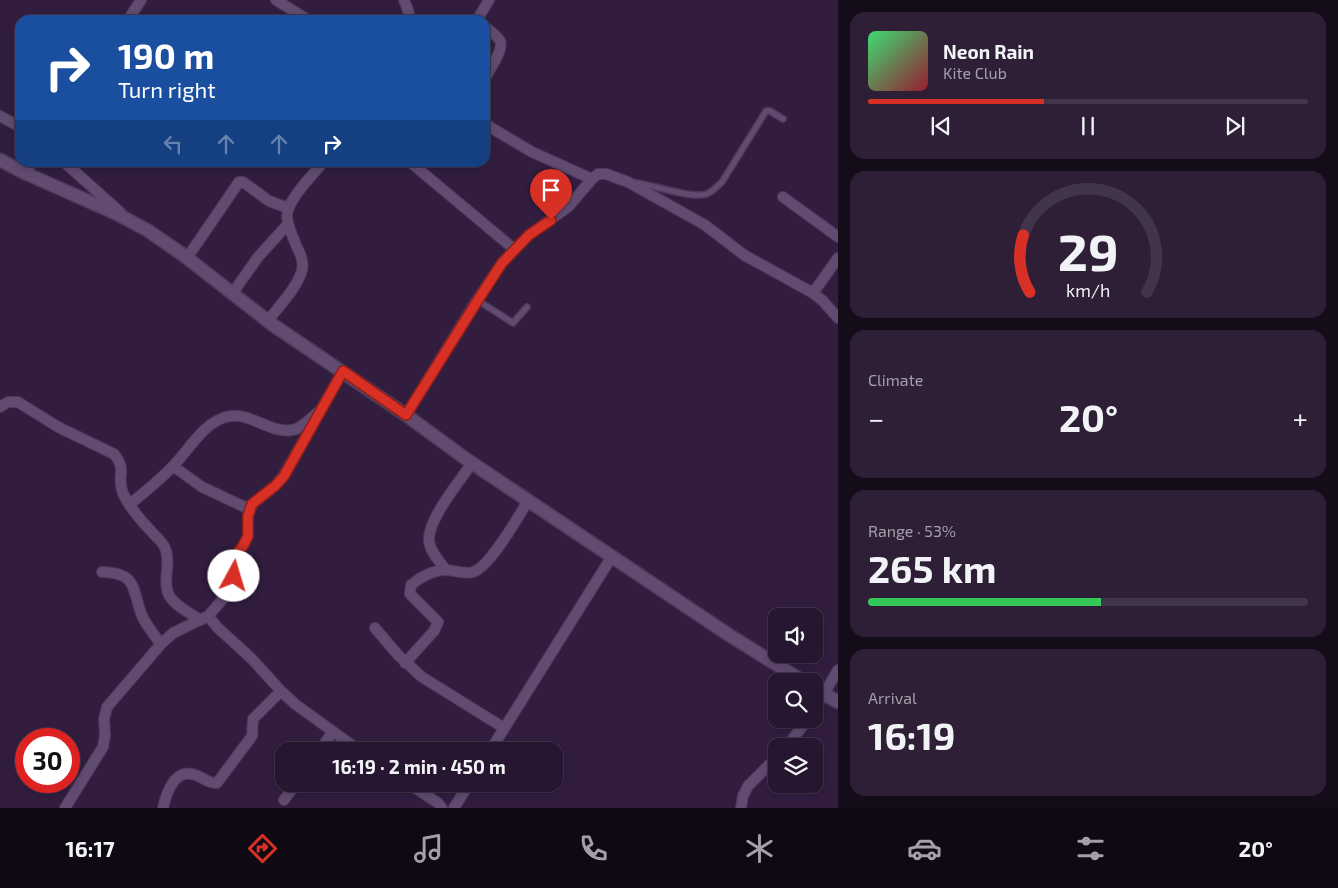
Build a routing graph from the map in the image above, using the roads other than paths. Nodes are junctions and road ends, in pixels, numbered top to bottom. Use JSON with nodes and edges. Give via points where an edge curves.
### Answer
{"nodes":[{"id":1,"x":141,"y":0,"type":"edge"},
{"id":2,"x":276,"y":0,"type":"edge"},
{"id":3,"x":404,"y":0,"type":"edge"},
{"id":4,"x":489,"y":0,"type":"edge"},
{"id":5,"x":131,"y":15,"type":"edge"},
{"id":6,"x":300,"y":15,"type":"edge"},
{"id":7,"x":409,"y":15,"type":"edge"},
{"id":8,"x":480,"y":15,"type":"edge"},
{"id":9,"x":490,"y":31,"type":"edge"},
{"id":10,"x":490,"y":69,"type":"edge"},
{"id":11,"x":0,"y":116,"type":"edge"},
{"id":12,"x":783,"y":119,"type":"dead end"},
{"id":13,"x":15,"y":124,"type":"edge"},
{"id":14,"x":490,"y":127,"type":"edge"},
{"id":15,"x":0,"y":160,"type":"edge"},
{"id":16,"x":15,"y":164,"type":"edge"},
{"id":17,"x":70,"y":167,"type":"edge"},
{"id":18,"x":319,"y":167,"type":"edge"},
{"id":19,"x":416,"y":167,"type":"edge"},
{"id":20,"x":28,"y":168,"type":"edge"},
{"id":21,"x":592,"y":178,"type":"junction"},
{"id":22,"x":628,"y":182,"type":"junction"},
{"id":23,"x":783,"y":197,"type":"dead end"},
{"id":24,"x":288,"y":208,"type":"junction"},
{"id":25,"x":130,"y":221,"type":"junction"},
{"id":26,"x":288,"y":224,"type":"junction"},
{"id":27,"x":838,"y":237,"type":"edge"},
{"id":28,"x":514,"y":249,"type":"junction"},
{"id":29,"x":187,"y":258,"type":"junction"},
{"id":30,"x":838,"y":258,"type":"edge"},
{"id":31,"x":813,"y":293,"type":"junction"},
{"id":32,"x":232,"y":294,"type":"junction"},
{"id":33,"x":478,"y":300,"type":"junction"},
{"id":34,"x":527,"y":307,"type":"dead end"},
{"id":35,"x":838,"y":318,"type":"edge"},
{"id":36,"x":268,"y":321,"type":"junction"},
{"id":37,"x":343,"y":371,"type":"junction"},
{"id":38,"x":0,"y":407,"type":"edge"},
{"id":39,"x":322,"y":410,"type":"junction"},
{"id":40,"x":406,"y":415,"type":"junction"},
{"id":41,"x":472,"y":464,"type":"junction"},
{"id":42,"x":173,"y":466,"type":"junction"},
{"id":43,"x":528,"y":501,"type":"junction"},
{"id":44,"x":130,"y":504,"type":"junction"},
{"id":45,"x":249,"y":509,"type":"junction"},
{"id":46,"x":612,"y":558,"type":"junction"},
{"id":47,"x":446,"y":570,"type":"junction"},
{"id":48,"x":102,"y":572,"type":"dead end"},
{"id":49,"x":204,"y":618,"type":"junction"},
{"id":50,"x":375,"y":628,"type":"dead end"},
{"id":51,"x":161,"y":644,"type":"junction"},
{"id":52,"x":405,"y":663,"type":"junction"},
{"id":53,"x":838,"y":670,"type":"edge"},
{"id":54,"x":790,"y":673,"type":"edge"},
{"id":55,"x":823,"y":687,"type":"edge"},
{"id":56,"x":281,"y":691,"type":"junction"},
{"id":57,"x":823,"y":693,"type":"edge"},
{"id":58,"x":838,"y":702,"type":"edge"},
{"id":59,"x":504,"y":728,"type":"junction"},
{"id":60,"x":801,"y":728,"type":"edge"},
{"id":61,"x":333,"y":732,"type":"junction"},
{"id":62,"x":793,"y":738,"type":"edge"},
{"id":63,"x":326,"y":742,"type":"edge"},
{"id":64,"x":347,"y":742,"type":"edge"},
{"id":65,"x":495,"y":742,"type":"edge"},
{"id":66,"x":768,"y":766,"type":"edge"},
{"id":67,"x":290,"y":792,"type":"edge"},
{"id":68,"x":421,"y":792,"type":"edge"},
{"id":69,"x":464,"y":792,"type":"edge"},
{"id":70,"x":284,"y":800,"type":"dead end"},
{"id":71,"x":65,"y":808,"type":"edge"},
{"id":72,"x":163,"y":808,"type":"edge"},
{"id":73,"x":442,"y":808,"type":"edge"},
{"id":74,"x":454,"y":808,"type":"edge"},
{"id":75,"x":741,"y":808,"type":"edge"}],
"edges":[{"from":1,"to":5,"type":"street"},
{"from":2,"to":6,"type":"street"},
{"from":3,"to":7,"type":"street"},
{"from":4,"to":8,"type":"street"},
{"from":9,"to":10,"type":"street","via":[[501,44]]},
{"from":11,"to":13,"type":"street"},
{"from":12,"to":22,"type":"lane","via":[[766,111],[722,182],[706,194],[686,194]]},
{"from":14,"to":21,"type":"street","via":[[532,152]]},
{"from":15,"to":16,"type":"street"},
{"from":17,"to":25,"type":"street"},
{"from":18,"to":24,"type":"street"},
{"from":19,"to":28,"type":"street"},
{"from":20,"to":25,"type":"street"},
{"from":21,"to":22,"type":"street","via":[[606,174]]},
{"from":21,"to":28,"type":"street","via":[[561,213]]},
{"from":22,"to":31,"type":"street","via":[[704,225],[760,265]]},
{"from":23,"to":27,"type":"street"},
{"from":24,"to":26,"type":"street"},
{"from":24,"to":29,"type":"street","via":[[269,201],[247,184],[239,182]]},
{"from":25,"to":29,"type":"street"},
{"from":26,"to":32,"type":"street","via":[[258,257]]},
{"from":26,"to":36,"type":"street","via":[[302,258],[302,272]]},
{"from":28,"to":33,"type":"street"},
{"from":29,"to":32,"type":"street"},
{"from":30,"to":31,"type":"street"},
{"from":31,"to":35,"type":"street"},
{"from":32,"to":36,"type":"street"},
{"from":33,"to":34,"type":"lane","via":[[513,323]]},
{"from":33,"to":40,"type":"street"},
{"from":36,"to":37,"type":"street"},
{"from":37,"to":39,"type":"street"},
{"from":37,"to":40,"type":"street"},
{"from":38,"to":44,"type":"street","via":[[8,402],[18,402],[58,427],[114,454],[122,468],[122,491]]},
{"from":39,"to":42,"type":"street","via":[[293,430],[238,416],[216,420]]},
{"from":39,"to":45,"type":"street","via":[[284,476]]},
{"from":40,"to":41,"type":"street"},
{"from":41,"to":43,"type":"street"},
{"from":41,"to":47,"type":"street","via":[[435,516],[430,529],[428,541]]},
{"from":42,"to":44,"type":"street"},
{"from":42,"to":45,"type":"street","via":[[202,487]]},
{"from":43,"to":46,"type":"street"},
{"from":43,"to":47,"type":"street","via":[[480,569],[472,573]]},
{"from":44,"to":49,"type":"street","via":[[164,546],[169,595],[175,602]]},
{"from":45,"to":49,"type":"street","via":[[248,536],[232,560],[235,581]]},
{"from":46,"to":54,"type":"street"},
{"from":46,"to":59,"type":"street"},
{"from":47,"to":52,"type":"street","via":[[428,574],[410,585],[410,594],[438,622],[434,631]]},
{"from":48,"to":51,"type":"street","via":[[116,572],[132,584],[144,619]]},
{"from":49,"to":51,"type":"street","via":[[173,633]]},
{"from":49,"to":56,"type":"street","via":[[252,658]]},
{"from":50,"to":52,"type":"street"},
{"from":51,"to":71,"type":"street","via":[[108,707],[103,747]]},
{"from":52,"to":59,"type":"street"},
{"from":53,"to":55,"type":"street"},
{"from":56,"to":61,"type":"street"},
{"from":56,"to":72,"type":"street","via":[[253,719],[252,736],[217,783],[196,775],[181,775],[171,784]]},
{"from":57,"to":58,"type":"street"},
{"from":59,"to":65,"type":"street"},
{"from":60,"to":62,"type":"street"},
{"from":61,"to":63,"type":"street"},
{"from":61,"to":64,"type":"street"},
{"from":66,"to":75,"type":"street","via":[[748,786]]},
{"from":67,"to":70,"type":"street"},
{"from":68,"to":73,"type":"street"},
{"from":69,"to":74,"type":"street"}]}
